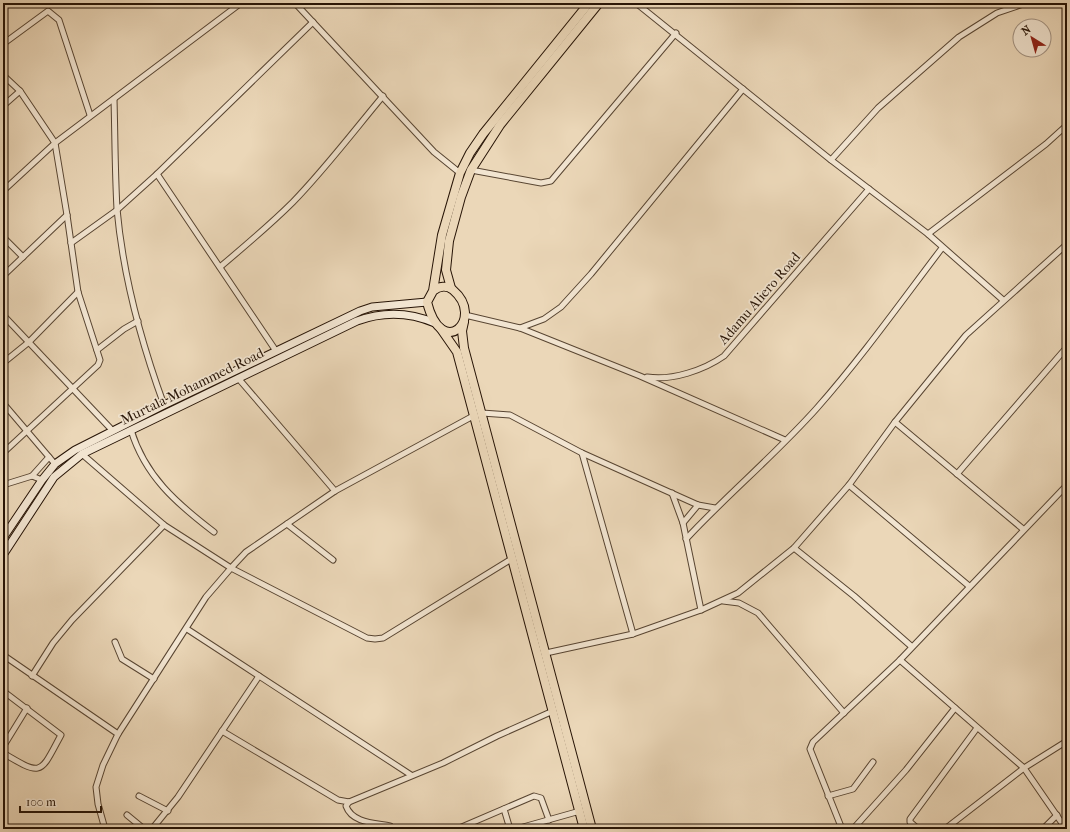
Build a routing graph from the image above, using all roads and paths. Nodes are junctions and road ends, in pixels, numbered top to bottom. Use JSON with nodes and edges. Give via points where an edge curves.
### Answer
{"nodes":[{"id":1,"x":241,"y":3,"type":"edge"},
{"id":2,"x":296,"y":3,"type":"edge"},
{"id":3,"x":589,"y":3,"type":"edge"},
{"id":4,"x":599,"y":3,"type":"edge"},
{"id":5,"x":636,"y":3,"type":"edge"},
{"id":6,"x":1026,"y":3,"type":"edge"},
{"id":7,"x":313,"y":22,"type":"junction"},
{"id":8,"x":676,"y":34,"type":"junction"},
{"id":9,"x":3,"y":44,"type":"edge"},
{"id":10,"x":3,"y":75,"type":"edge"},
{"id":11,"x":743,"y":89,"type":"junction"},
{"id":12,"x":20,"y":91,"type":"junction"},
{"id":13,"x":383,"y":96,"type":"junction"},
{"id":14,"x":114,"y":100,"type":"junction"},
{"id":15,"x":3,"y":106,"type":"edge"},
{"id":16,"x":90,"y":116,"type":"junction"},
{"id":17,"x":1067,"y":125,"type":"edge"},
{"id":18,"x":55,"y":143,"type":"junction"},
{"id":19,"x":831,"y":160,"type":"junction"},
{"id":20,"x":471,"y":170,"type":"junction"},
{"id":21,"x":460,"y":173,"type":"junction"},
{"id":22,"x":157,"y":174,"type":"junction"},
{"id":23,"x":869,"y":189,"type":"junction"},
{"id":24,"x":3,"y":190,"type":"edge"},
{"id":25,"x":117,"y":210,"type":"junction"},
{"id":26,"x":67,"y":215,"type":"junction"},
{"id":27,"x":928,"y":234,"type":"junction"},
{"id":28,"x":3,"y":237,"type":"edge"},
{"id":29,"x":71,"y":243,"type":"junction"},
{"id":30,"x":1067,"y":244,"type":"edge"},
{"id":31,"x":942,"y":248,"type":"junction"},
{"id":32,"x":22,"y":257,"type":"junction"},
{"id":33,"x":220,"y":267,"type":"junction"},
{"id":34,"x":3,"y":276,"type":"edge"},
{"id":35,"x":451,"y":288,"type":"junction"},
{"id":36,"x":433,"y":291,"type":"junction"},
{"id":37,"x":78,"y":292,"type":"junction"},
{"id":38,"x":1003,"y":300,"type":"junction"},
{"id":39,"x":427,"y":302,"type":"junction"},
{"id":40,"x":3,"y":315,"type":"edge"},
{"id":41,"x":464,"y":319,"type":"junction"},
{"id":42,"x":138,"y":321,"type":"junction"},
{"id":43,"x":438,"y":326,"type":"junction"},
{"id":44,"x":520,"y":328,"type":"junction"},
{"id":45,"x":29,"y":342,"type":"junction"},
{"id":46,"x":1067,"y":347,"type":"edge"},
{"id":47,"x":97,"y":350,"type":"junction"},
{"id":48,"x":276,"y":351,"type":"junction"},
{"id":49,"x":3,"y":363,"type":"edge"},
{"id":50,"x":640,"y":376,"type":"junction"},
{"id":51,"x":238,"y":378,"type":"junction"},
{"id":52,"x":74,"y":388,"type":"junction"},
{"id":53,"x":3,"y":403,"type":"edge"},
{"id":54,"x":164,"y":404,"type":"junction"},
{"id":55,"x":478,"y":414,"type":"junction"},
{"id":56,"x":895,"y":422,"type":"junction"},
{"id":57,"x":27,"y":430,"type":"junction"},
{"id":58,"x":112,"y":430,"type":"junction"},
{"id":59,"x":131,"y":430,"type":"junction"},
{"id":60,"x":785,"y":440,"type":"junction"},
{"id":61,"x":93,"y":444,"type":"junction"},
{"id":62,"x":3,"y":453,"type":"edge"},
{"id":63,"x":582,"y":453,"type":"junction"},
{"id":64,"x":82,"y":454,"type":"junction"},
{"id":65,"x":49,"y":457,"type":"junction"},
{"id":66,"x":55,"y":464,"type":"junction"},
{"id":67,"x":957,"y":474,"type":"junction"},
{"id":68,"x":32,"y":476,"type":"junction"},
{"id":69,"x":42,"y":480,"type":"junction"},
{"id":70,"x":3,"y":485,"type":"edge"},
{"id":71,"x":849,"y":485,"type":"junction"},
{"id":72,"x":1067,"y":485,"type":"edge"},
{"id":73,"x":335,"y":491,"type":"junction"},
{"id":74,"x":672,"y":493,"type":"junction"},
{"id":75,"x":698,"y":505,"type":"junction"},
{"id":76,"x":715,"y":508,"type":"junction"},
{"id":77,"x":683,"y":523,"type":"junction"},
{"id":78,"x":287,"y":524,"type":"junction"},
{"id":79,"x":164,"y":525,"type":"junction"},
{"id":80,"x":1023,"y":529,"type":"junction"},
{"id":81,"x":214,"y":532,"type":"dead end"},
{"id":82,"x":3,"y":538,"type":"edge"},
{"id":83,"x":686,"y":539,"type":"junction"},
{"id":84,"x":794,"y":548,"type":"junction"},
{"id":85,"x":3,"y":555,"type":"edge"},
{"id":86,"x":513,"y":558,"type":"junction"},
{"id":87,"x":333,"y":560,"type":"dead end"},
{"id":88,"x":231,"y":568,"type":"junction"},
{"id":89,"x":969,"y":586,"type":"junction"},
{"id":90,"x":722,"y":601,"type":"junction"},
{"id":91,"x":700,"y":610,"type":"junction"},
{"id":92,"x":186,"y":629,"type":"junction"},
{"id":93,"x":633,"y":634,"type":"junction"},
{"id":94,"x":115,"y":642,"type":"dead end"},
{"id":95,"x":911,"y":646,"type":"junction"},
{"id":96,"x":546,"y":653,"type":"junction"},
{"id":97,"x":3,"y":655,"type":"edge"},
{"id":98,"x":900,"y":660,"type":"junction"},
{"id":99,"x":32,"y":676,"type":"junction"},
{"id":100,"x":259,"y":676,"type":"junction"},
{"id":101,"x":154,"y":679,"type":"junction"},
{"id":102,"x":3,"y":691,"type":"edge"},
{"id":103,"x":27,"y":708,"type":"junction"},
{"id":104,"x":954,"y":708,"type":"junction"},
{"id":105,"x":553,"y":711,"type":"junction"},
{"id":106,"x":844,"y":713,"type":"junction"},
{"id":107,"x":977,"y":728,"type":"junction"},
{"id":108,"x":222,"y":731,"type":"junction"},
{"id":109,"x":118,"y":734,"type":"junction"},
{"id":110,"x":1067,"y":741,"type":"edge"},
{"id":111,"x":3,"y":747,"type":"edge"},
{"id":112,"x":3,"y":753,"type":"edge"},
{"id":113,"x":873,"y":762,"type":"dead end"},
{"id":114,"x":1024,"y":768,"type":"junction"},
{"id":115,"x":411,"y":775,"type":"junction"},
{"id":116,"x":138,"y":796,"type":"dead end"},
{"id":117,"x":828,"y":796,"type":"junction"},
{"id":118,"x":349,"y":802,"type":"junction"},
{"id":119,"x":504,"y":808,"type":"junction"},
{"id":120,"x":168,"y":811,"type":"junction"},
{"id":121,"x":580,"y":811,"type":"junction"},
{"id":122,"x":127,"y":815,"type":"dead end"},
{"id":123,"x":1057,"y":815,"type":"junction"},
{"id":124,"x":1067,"y":817,"type":"edge"},
{"id":125,"x":549,"y":820,"type":"junction"},
{"id":126,"x":1062,"y":823,"type":"junction"},
{"id":127,"x":390,"y":826,"type":"dead end"},
{"id":128,"x":105,"y":829,"type":"edge"},
{"id":129,"x":144,"y":829,"type":"edge"},
{"id":130,"x":152,"y":829,"type":"edge"},
{"id":131,"x":457,"y":829,"type":"edge"},
{"id":132,"x":510,"y":829,"type":"edge"},
{"id":133,"x":516,"y":829,"type":"edge"},
{"id":134,"x":584,"y":829,"type":"edge"},
{"id":135,"x":592,"y":829,"type":"edge"},
{"id":136,"x":842,"y":829,"type":"edge"},
{"id":137,"x":853,"y":829,"type":"edge"},
{"id":138,"x":918,"y":829,"type":"edge"},
{"id":139,"x":947,"y":829,"type":"edge"},
{"id":140,"x":1043,"y":829,"type":"edge"},
{"id":141,"x":1066,"y":829,"type":"edge"}],
"edges":[{"from":1,"to":14,"type":"street"},
{"from":2,"to":7,"type":"street"},
{"from":3,"to":21,"type":"main road","via":[[483,134]]},
{"from":4,"to":20,"type":"main road","via":[[500,125]]},
{"from":5,"to":8,"type":"street"},
{"from":6,"to":19,"type":"street","via":[[997,13],[959,37],[878,108]]},
{"from":7,"to":13,"type":"street"},
{"from":7,"to":22,"type":"street"},
{"from":8,"to":11,"type":"street"},
{"from":8,"to":20,"type":"street","via":[[551,181],[541,183]]},
{"from":9,"to":16,"type":"street","via":[[48,10],[53,14],[59,20]]},
{"from":10,"to":12,"type":"street"},
{"from":11,"to":19,"type":"street"},
{"from":11,"to":44,"type":"street","via":[[592,274],[561,307],[544,319]]},
{"from":12,"to":15,"type":"street"},
{"from":12,"to":18,"type":"street"},
{"from":13,"to":21,"type":"street","via":[[434,152]]},
{"from":13,"to":33,"type":"street","via":[[318,175],[252,241]]},
{"from":14,"to":16,"type":"street"},
{"from":14,"to":25,"type":"street"},
{"from":16,"to":18,"type":"street"},
{"from":17,"to":27,"type":"street"},
{"from":18,"to":24,"type":"street"},
{"from":18,"to":26,"type":"street"},
{"from":19,"to":23,"type":"street"},
{"from":20,"to":35,"type":"main road","via":[[449,241],[446,270]]},
{"from":21,"to":36,"type":"main road","via":[[442,235]]},
{"from":22,"to":25,"type":"street"},
{"from":22,"to":33,"type":"street"},
{"from":23,"to":27,"type":"street"},
{"from":23,"to":50,"type":"street","name":"Adamu Aliero Road","via":[[724,356],[708,366],[673,376],[656,379]]},
{"from":25,"to":29,"type":"street"},
{"from":25,"to":42,"type":"street","via":[[130,291]]},
{"from":26,"to":29,"type":"street"},
{"from":26,"to":32,"type":"street"},
{"from":27,"to":31,"type":"street"},
{"from":28,"to":32,"type":"street"},
{"from":29,"to":37,"type":"street"},
{"from":30,"to":38,"type":"street"},
{"from":31,"to":38,"type":"street"},
{"from":31,"to":60,"type":"street","via":[[843,378]]},
{"from":32,"to":34,"type":"street"},
{"from":33,"to":48,"type":"street"},
{"from":35,"to":36,"type":"main road","via":[[443,287]]},
{"from":35,"to":41,"type":"main road","via":[[461,302]]},
{"from":36,"to":39,"type":"main road"},
{"from":37,"to":45,"type":"street"},
{"from":37,"to":47,"type":"street"},
{"from":38,"to":56,"type":"street","via":[[966,335]]},
{"from":39,"to":43,"type":"main road"},
{"from":39,"to":48,"type":"main road","name":"Murtala Mohammed Road","via":[[372,307]]},
{"from":40,"to":45,"type":"street"},
{"from":41,"to":43,"type":"main road","via":[[456,331],[448,332]]},
{"from":41,"to":44,"type":"street"},
{"from":41,"to":55,"type":"main road","via":[[464,348]]},
{"from":42,"to":47,"type":"street"},
{"from":42,"to":54,"type":"street"},
{"from":43,"to":51,"type":"main road","name":"Murtala Mohammed Road","via":[[413,315],[380,314]]},
{"from":43,"to":55,"type":"main road","via":[[457,352]]},
{"from":44,"to":50,"type":"street"},
{"from":45,"to":49,"type":"street"},
{"from":45,"to":52,"type":"street"},
{"from":46,"to":67,"type":"street"},
{"from":47,"to":52,"type":"street","via":[[100,360],[98,365]]},
{"from":48,"to":54,"type":"main road","name":"Murtala Mohammed Road"},
{"from":50,"to":60,"type":"street"},
{"from":51,"to":59,"type":"main road","name":"Murtala Mohammed Road"},
{"from":51,"to":73,"type":"street"},
{"from":52,"to":57,"type":"street"},
{"from":52,"to":58,"type":"street"},
{"from":53,"to":57,"type":"street"},
{"from":54,"to":58,"type":"main road","name":"Murtala Mohammed Road"},
{"from":55,"to":63,"type":"street","via":[[510,416]]},
{"from":55,"to":73,"type":"street"},
{"from":55,"to":86,"type":"main road"},
{"from":55,"to":96,"type":"main road"},
{"from":56,"to":67,"type":"street"},
{"from":56,"to":71,"type":"street"},
{"from":57,"to":62,"type":"street"},
{"from":57,"to":65,"type":"street"},
{"from":58,"to":61,"type":"main road","name":"Murtala Mohammed Road"},
{"from":59,"to":61,"type":"main road","name":"Murtala Mohammed Road"},
{"from":59,"to":81,"type":"street","via":[[136,446],[150,472],[166,491]]},
{"from":60,"to":76,"type":"street"},
{"from":61,"to":64,"type":"main road","name":"Murtala Mohammed Road"},
{"from":61,"to":66,"type":"main road","name":"Murtala Mohammed Road","via":[[70,453]]},
{"from":63,"to":74,"type":"street"},
{"from":63,"to":93,"type":"street"},
{"from":64,"to":79,"type":"street"},
{"from":64,"to":85,"type":"main road","name":"Murtala Mohammed Road","via":[[54,477]]},
{"from":65,"to":66,"type":"street"},
{"from":65,"to":68,"type":"street"},
{"from":66,"to":69,"type":"main road","name":"Murtala Mohammed Road"},
{"from":67,"to":80,"type":"street"},
{"from":68,"to":69,"type":"street"},
{"from":68,"to":70,"type":"street"},
{"from":69,"to":82,"type":"main road","name":"Murtala Mohammed Road"},
{"from":71,"to":84,"type":"street"},
{"from":71,"to":89,"type":"street"},
{"from":72,"to":80,"type":"street"},
{"from":73,"to":78,"type":"street"},
{"from":74,"to":75,"type":"street"},
{"from":74,"to":77,"type":"street"},
{"from":75,"to":76,"type":"street"},
{"from":75,"to":77,"type":"street"},
{"from":76,"to":83,"type":"street"},
{"from":77,"to":83,"type":"street"},
{"from":78,"to":87,"type":"street"},
{"from":78,"to":88,"type":"street","via":[[246,552]]},
{"from":79,"to":88,"type":"street"},
{"from":79,"to":99,"type":"street","via":[[72,620],[53,643]]},
{"from":80,"to":89,"type":"street"},
{"from":83,"to":91,"type":"street"},
{"from":84,"to":90,"type":"street","via":[[738,593]]},
{"from":84,"to":95,"type":"street"},
{"from":86,"to":88,"type":"street","via":[[383,638],[375,639],[367,638]]},
{"from":86,"to":105,"type":"main road"},
{"from":88,"to":92,"type":"street","via":[[206,597]]},
{"from":89,"to":95,"type":"street"},
{"from":90,"to":91,"type":"street"},
{"from":90,"to":106,"type":"street","via":[[750,607],[758,613]]},
{"from":91,"to":93,"type":"street"},
{"from":92,"to":100,"type":"street"},
{"from":92,"to":101,"type":"street"},
{"from":93,"to":96,"type":"street"},
{"from":94,"to":101,"type":"street","via":[[122,660]]},
{"from":95,"to":98,"type":"street"},
{"from":96,"to":135,"type":"main road"},
{"from":97,"to":99,"type":"street"},
{"from":98,"to":104,"type":"street"},
{"from":98,"to":106,"type":"street"},
{"from":99,"to":109,"type":"street"},
{"from":100,"to":108,"type":"street"},
{"from":100,"to":115,"type":"street"},
{"from":101,"to":109,"type":"street"},
{"from":102,"to":103,"type":"street"},
{"from":103,"to":111,"type":"street"},
{"from":103,"to":112,"type":"street","via":[[61,735],[52,753],[43,766],[29,769]]},
{"from":104,"to":107,"type":"street"},
{"from":104,"to":137,"type":"street","via":[[906,770]]},
{"from":105,"to":115,"type":"street","via":[[443,763]]},
{"from":105,"to":121,"type":"main road"},
{"from":106,"to":117,"type":"street","via":[[813,742],[810,749]]},
{"from":107,"to":114,"type":"street"},
{"from":107,"to":138,"type":"street","via":[[910,819]]},
{"from":108,"to":118,"type":"street","via":[[338,800]]},
{"from":108,"to":120,"type":"street"},
{"from":109,"to":128,"type":"street","via":[[96,787]]},
{"from":110,"to":114,"type":"street"},
{"from":113,"to":117,"type":"street","via":[[853,789]]},
{"from":114,"to":123,"type":"street"},
{"from":114,"to":139,"type":"street"},
{"from":115,"to":118,"type":"street"},
{"from":116,"to":120,"type":"street"},
{"from":117,"to":136,"type":"street"},
{"from":118,"to":127,"type":"street","via":[[346,806],[359,820]]},
{"from":119,"to":125,"type":"street","via":[[537,796],[541,798]]},
{"from":119,"to":131,"type":"street"},
{"from":119,"to":132,"type":"street"},
{"from":120,"to":130,"type":"street"},
{"from":121,"to":125,"type":"street"},
{"from":121,"to":134,"type":"main road"},
{"from":122,"to":129,"type":"street"},
{"from":123,"to":126,"type":"street"},
{"from":123,"to":140,"type":"street"},
{"from":124,"to":126,"type":"street"},
{"from":125,"to":133,"type":"street"},
{"from":126,"to":141,"type":"street"}]}
